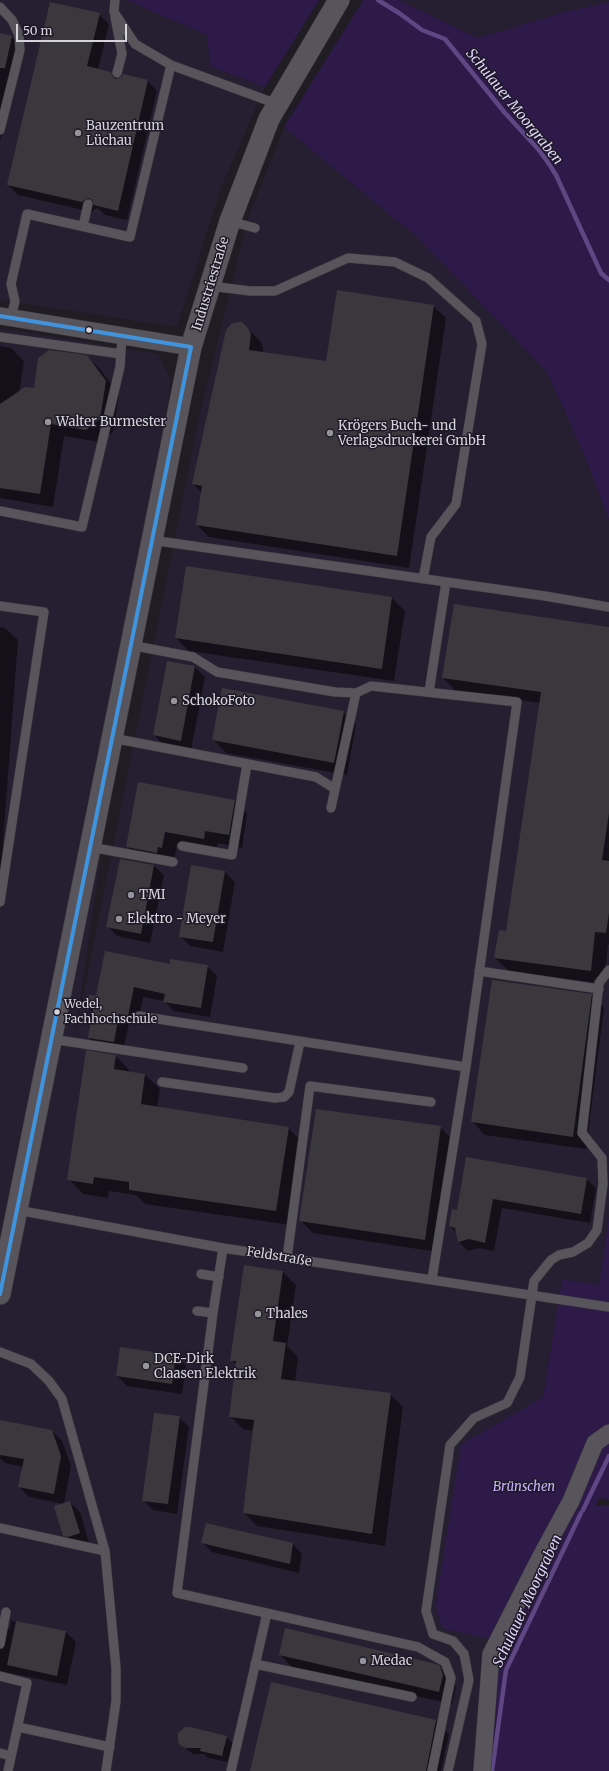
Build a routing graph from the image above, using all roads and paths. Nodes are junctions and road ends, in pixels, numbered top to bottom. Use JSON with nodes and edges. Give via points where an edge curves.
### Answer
{"nodes":[{"id":1,"x":115,"y":0,"type":"edge"},
{"id":2,"x":339,"y":0,"type":"edge"},
{"id":3,"x":0,"y":8,"type":"edge"},
{"id":4,"x":114,"y":12,"type":"junction"},
{"id":5,"x":171,"y":65,"type":"junction"},
{"id":6,"x":118,"y":73,"type":"dead end"},
{"id":7,"x":277,"y":104,"type":"junction"},
{"id":8,"x":0,"y":130,"type":"edge"},
{"id":9,"x":88,"y":204,"type":"dead end"},
{"id":10,"x":230,"y":221,"type":"junction"},
{"id":11,"x":83,"y":226,"type":"junction"},
{"id":12,"x":255,"y":228,"type":"dead end"},
{"id":13,"x":210,"y":286,"type":"junction"},
{"id":14,"x":17,"y":325,"type":"edge"},
{"id":15,"x":0,"y":336,"type":"edge"},
{"id":16,"x":122,"y":336,"type":"junction"},
{"id":17,"x":191,"y":347,"type":"junction"},
{"id":18,"x":121,"y":354,"type":"junction"},
{"id":19,"x":0,"y":511,"type":"edge"},
{"id":20,"x":151,"y":540,"type":"junction"},
{"id":21,"x":424,"y":579,"type":"junction"},
{"id":22,"x":446,"y":582,"type":"junction"},
{"id":23,"x":0,"y":606,"type":"edge"},
{"id":24,"x":609,"y":607,"type":"edge"},
{"id":25,"x":130,"y":645,"type":"junction"},
{"id":26,"x":429,"y":692,"type":"junction"},
{"id":27,"x":356,"y":693,"type":"junction"},
{"id":28,"x":112,"y":738,"type":"junction"},
{"id":29,"x":247,"y":764,"type":"junction"},
{"id":30,"x":335,"y":789,"type":"junction"},
{"id":31,"x":331,"y":808,"type":"dead end"},
{"id":32,"x":182,"y":846,"type":"dead end"},
{"id":33,"x":90,"y":847,"type":"junction"},
{"id":34,"x":173,"y":862,"type":"dead end"},
{"id":35,"x":0,"y":902,"type":"edge"},
{"id":36,"x":609,"y":970,"type":"edge"},
{"id":37,"x":479,"y":971,"type":"junction"},
{"id":38,"x":599,"y":989,"type":"junction"},
{"id":39,"x":139,"y":1016,"type":"dead end"},
{"id":40,"x":52,"y":1039,"type":"junction"},
{"id":41,"x":300,"y":1042,"type":"junction"},
{"id":42,"x":466,"y":1067,"type":"junction"},
{"id":43,"x":243,"y":1068,"type":"dead end"},
{"id":44,"x":162,"y":1082,"type":"dead end"},
{"id":45,"x":431,"y":1102,"type":"dead end"},
{"id":46,"x":9,"y":1209,"type":"edge"},
{"id":47,"x":223,"y":1248,"type":"junction"},
{"id":48,"x":287,"y":1258,"type":"junction"},
{"id":49,"x":201,"y":1274,"type":"dead end"},
{"id":50,"x":219,"y":1277,"type":"junction"},
{"id":51,"x":432,"y":1279,"type":"junction"},
{"id":52,"x":0,"y":1294,"type":"edge"},
{"id":53,"x":531,"y":1294,"type":"junction"},
{"id":54,"x":609,"y":1307,"type":"edge"},
{"id":55,"x":197,"y":1311,"type":"dead end"},
{"id":56,"x":213,"y":1313,"type":"junction"},
{"id":57,"x":0,"y":1352,"type":"edge"},
{"id":58,"x":609,"y":1433,"type":"edge"},
{"id":59,"x":0,"y":1528,"type":"edge"},
{"id":60,"x":105,"y":1551,"type":"junction"},
{"id":61,"x":6,"y":1612,"type":"dead end"},
{"id":62,"x":267,"y":1613,"type":"junction"},
{"id":63,"x":0,"y":1644,"type":"edge"},
{"id":64,"x":255,"y":1664,"type":"junction"},
{"id":65,"x":0,"y":1676,"type":"edge"},
{"id":66,"x":412,"y":1697,"type":"dead end"},
{"id":67,"x":18,"y":1727,"type":"junction"},
{"id":68,"x":110,"y":1747,"type":"junction"},
{"id":69,"x":0,"y":1753,"type":"edge"},
{"id":70,"x":11,"y":1756,"type":"junction"},
{"id":71,"x":8,"y":1771,"type":"edge"},
{"id":72,"x":106,"y":1771,"type":"edge"},
{"id":73,"x":231,"y":1771,"type":"edge"},
{"id":74,"x":432,"y":1771,"type":"edge"},
{"id":75,"x":448,"y":1771,"type":"edge"},
{"id":76,"x":482,"y":1771,"type":"edge"}],
"edges":[{"from":1,"to":4,"type":"lane"},
{"from":2,"to":7,"type":"street","name":"Industriestraße"},
{"from":3,"to":8,"type":"lane","via":[[12,20],[19,36],[20,50]]},
{"from":4,"to":5,"type":"lane","via":[[134,44]]},
{"from":4,"to":6,"type":"lane","via":[[122,54]]},
{"from":5,"to":7,"type":"lane"},
{"from":5,"to":11,"type":"lane","via":[[130,237]]},
{"from":7,"to":10,"type":"street","name":"Industriestraße"},
{"from":9,"to":11,"type":"lane"},
{"from":10,"to":12,"type":"lane"},
{"from":10,"to":13,"type":"street","name":"Industriestraße"},
{"from":11,"to":14,"type":"lane","via":[[27,214],[11,284]]},
{"from":13,"to":17,"type":"street","name":"Industriestraße"},
{"from":13,"to":21,"type":"lane","via":[[250,292],[275,291],[348,258],[395,262],[428,278],[476,321],[482,344],[456,504],[431,537]]},
{"from":14,"to":15,"type":"lane"},
{"from":14,"to":16,"type":"street"},
{"from":14,"to":18,"type":"lane"},
{"from":16,"to":17,"type":"street"},
{"from":16,"to":18,"type":"lane"},
{"from":17,"to":20,"type":"street","name":"Industriestraße"},
{"from":18,"to":19,"type":"lane","via":[[82,527]]},
{"from":20,"to":21,"type":"lane"},
{"from":20,"to":25,"type":"street","name":"Industriestraße"},
{"from":21,"to":22,"type":"lane"},
{"from":22,"to":24,"type":"lane"},
{"from":22,"to":26,"type":"lane"},
{"from":23,"to":35,"type":"lane","via":[[44,612]]},
{"from":25,"to":27,"type":"lane","via":[[193,657],[217,672],[335,692]]},
{"from":25,"to":28,"type":"street","name":"Industriestraße"},
{"from":26,"to":27,"type":"lane","via":[[371,686]]},
{"from":26,"to":37,"type":"lane","via":[[517,702]]},
{"from":27,"to":30,"type":"lane"},
{"from":28,"to":29,"type":"lane"},
{"from":28,"to":33,"type":"street","name":"Industriestraße"},
{"from":29,"to":30,"type":"lane","via":[[316,777]]},
{"from":29,"to":32,"type":"lane","via":[[232,855]]},
{"from":30,"to":31,"type":"lane"},
{"from":33,"to":34,"type":"lane"},
{"from":33,"to":40,"type":"street","name":"Industriestraße"},
{"from":36,"to":38,"type":"lane","via":[[599,983]]},
{"from":37,"to":38,"type":"lane"},
{"from":37,"to":42,"type":"lane"},
{"from":38,"to":53,"type":"lane","via":[[582,1133],[602,1158],[603,1184],[597,1230],[588,1243],[551,1260],[534,1281]]},
{"from":39,"to":41,"type":"lane"},
{"from":40,"to":43,"type":"lane"},
{"from":40,"to":46,"type":"street","name":"Industriestraße"},
{"from":41,"to":42,"type":"lane"},
{"from":41,"to":44,"type":"lane","via":[[289,1092],[284,1097],[275,1098]]},
{"from":42,"to":51,"type":"lane"},
{"from":45,"to":48,"type":"lane","via":[[310,1086]]},
{"from":46,"to":47,"type":"lane","name":"Feldstraße"},
{"from":46,"to":52,"type":"street","name":"Industriestraße"},
{"from":47,"to":48,"type":"lane","name":"Feldstraße"},
{"from":47,"to":50,"type":"lane"},
{"from":48,"to":51,"type":"lane","name":"Feldstraße"},
{"from":49,"to":50,"type":"lane"},
{"from":50,"to":56,"type":"lane"},
{"from":51,"to":53,"type":"lane","name":"Feldstraße"},
{"from":53,"to":54,"type":"lane","name":"Feldstraße"},
{"from":53,"to":75,"type":"lane","via":[[520,1377],[507,1403],[474,1418],[450,1445],[426,1611],[434,1634],[453,1641],[464,1654],[469,1680]]},
{"from":55,"to":56,"type":"lane"},
{"from":56,"to":62,"type":"lane","via":[[177,1593]]},
{"from":57,"to":60,"type":"lane","via":[[31,1364],[49,1381],[62,1399]]},
{"from":58,"to":76,"type":"street","via":[[595,1443],[571,1501],[491,1654]]},
{"from":59,"to":60,"type":"lane"},
{"from":60,"to":68,"type":"lane","via":[[116,1668],[116,1701]]},
{"from":61,"to":63,"type":"lane"},
{"from":62,"to":64,"type":"lane"},
{"from":62,"to":74,"type":"lane","via":[[418,1647],[445,1662],[451,1678]]},
{"from":64,"to":66,"type":"lane"},
{"from":64,"to":73,"type":"lane"},
{"from":65,"to":67,"type":"lane","via":[[27,1683]]},
{"from":67,"to":68,"type":"lane"},
{"from":67,"to":70,"type":"lane"},
{"from":68,"to":72,"type":"lane"},
{"from":69,"to":70,"type":"lane"},
{"from":70,"to":71,"type":"lane"}]}
